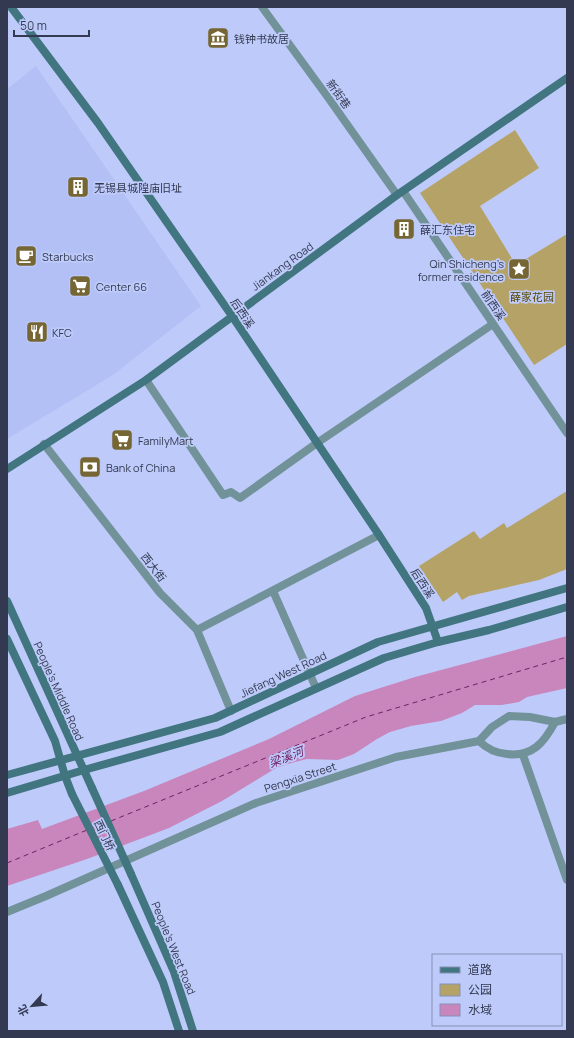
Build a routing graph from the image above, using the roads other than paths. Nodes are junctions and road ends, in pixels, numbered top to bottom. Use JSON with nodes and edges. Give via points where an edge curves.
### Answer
{"nodes":[{"id":1,"x":11,"y":7,"type":"edge"},
{"id":2,"x":262,"y":7,"type":"edge"},
{"id":3,"x":567,"y":78,"type":"edge"},
{"id":4,"x":400,"y":193,"type":"junction"},
{"id":5,"x":232,"y":316,"type":"junction"},
{"id":6,"x":493,"y":324,"type":"junction"},
{"id":7,"x":146,"y":380,"type":"junction"},
{"id":8,"x":567,"y":433,"type":"edge"},
{"id":9,"x":317,"y":443,"type":"junction"},
{"id":10,"x":44,"y":444,"type":"junction"},
{"id":11,"x":7,"y":469,"type":"edge"},
{"id":12,"x":379,"y":535,"type":"junction"},
{"id":13,"x":567,"y":588,"type":"edge"},
{"id":14,"x":273,"y":591,"type":"junction"},
{"id":15,"x":7,"y":602,"type":"edge"},
{"id":16,"x":567,"y":607,"type":"edge"},
{"id":17,"x":432,"y":625,"type":"junction"},
{"id":18,"x":197,"y":630,"type":"junction"},
{"id":19,"x":7,"y":639,"type":"edge"},
{"id":20,"x":438,"y":642,"type":"junction"},
{"id":21,"x":310,"y":674,"type":"junction"},
{"id":22,"x":316,"y":688,"type":"junction"},
{"id":23,"x":231,"y":711,"type":"junction"},
{"id":24,"x":567,"y":719,"type":"edge"},
{"id":25,"x":555,"y":722,"type":"junction"},
{"id":26,"x":479,"y":741,"type":"junction"},
{"id":27,"x":523,"y":755,"type":"junction"},
{"id":28,"x":77,"y":756,"type":"junction"},
{"id":29,"x":60,"y":760,"type":"junction"},
{"id":30,"x":84,"y":770,"type":"junction"},
{"id":31,"x":7,"y":776,"type":"edge"},
{"id":32,"x":65,"y":776,"type":"junction"},
{"id":33,"x":92,"y":788,"type":"joint"},
{"id":34,"x":7,"y":793,"type":"edge"},
{"id":35,"x":131,"y":874,"type":"joint"},
{"id":36,"x":567,"y":880,"type":"edge"},
{"id":37,"x":7,"y":912,"type":"edge"},
{"id":38,"x":179,"y":1031,"type":"edge"},
{"id":39,"x":193,"y":1031,"type":"edge"}],
"edges":[{"from":1,"to":5,"type":"main road","name":"后西溪","via":[[98,124]]},
{"from":2,"to":4,"type":"street","name":"新街巷"},
{"from":3,"to":4,"type":"main road","name":"Jiankang Road"},
{"from":4,"to":5,"type":"main road","name":"Jiankang Road"},
{"from":4,"to":6,"type":"street","name":"前西溪"},
{"from":5,"to":7,"type":"main road","name":"Jiankang Road"},
{"from":5,"to":9,"type":"main road","name":"后西溪"},
{"from":6,"to":8,"type":"street","name":"前西溪"},
{"from":6,"to":9,"type":"street"},
{"from":7,"to":9,"type":"street","via":[[222,495],[231,492],[240,498]]},
{"from":7,"to":10,"type":"main road","name":"Jiankang Road"},
{"from":9,"to":12,"type":"main road","name":"后西溪"},
{"from":10,"to":11,"type":"main road","name":"Jiankang Road"},
{"from":10,"to":18,"type":"street","name":"西大街","via":[[160,593]]},
{"from":12,"to":14,"type":"street"},
{"from":12,"to":17,"type":"main road","name":"后西溪","via":[[426,608]]},
{"from":13,"to":17,"type":"main road","name":"Jiefang West Road"},
{"from":14,"to":18,"type":"street"},
{"from":14,"to":21,"type":"street"},
{"from":15,"to":28,"type":"main road","name":"People's Middle Road"},
{"from":16,"to":20,"type":"main road"},
{"from":17,"to":20,"type":"main road","name":"后西溪"},
{"from":17,"to":21,"type":"main road","name":"Jiefang West Road","via":[[378,642]]},
{"from":18,"to":23,"type":"street","name":"西大街"},
{"from":19,"to":29,"type":"main road","via":[[55,741]]},
{"from":20,"to":22,"type":"main road","via":[[384,658]]},
{"from":21,"to":22,"type":"street"},
{"from":21,"to":23,"type":"main road","name":"Jiefang West Road"},
{"from":22,"to":30,"type":"main road","via":[[220,732]]},
{"from":23,"to":28,"type":"main road","name":"Jiefang West Road","via":[[215,718]]},
{"from":24,"to":25,"type":"street"},
{"from":25,"to":26,"type":"street","via":[[509,716],[492,727]]},
{"from":25,"to":27,"type":"street","via":[[544,740]]},
{"from":26,"to":27,"type":"street","via":[[486,748],[500,753]]},
{"from":26,"to":37,"type":"street","name":"Pengxia Street","via":[[396,757],[256,803]]},
{"from":27,"to":36,"type":"street"},
{"from":28,"to":29,"type":"main road","name":"Jiefang West Road"},
{"from":28,"to":30,"type":"main road","name":"People's Middle Road"},
{"from":29,"to":31,"type":"main road","name":"Jiefang West Road"},
{"from":29,"to":32,"type":"main road"},
{"from":30,"to":32,"type":"main road"},
{"from":30,"to":33,"type":"main road","name":"People's Middle Road"},
{"from":32,"to":34,"type":"main road"},
{"from":32,"to":38,"type":"main road","name":"西门桥","bridge":true,"via":[[162,982]]},
{"from":33,"to":35,"type":"main road","name":"西门桥","bridge":true},
{"from":35,"to":39,"type":"main road","name":"People's West Road","via":[[174,972]]}]}
